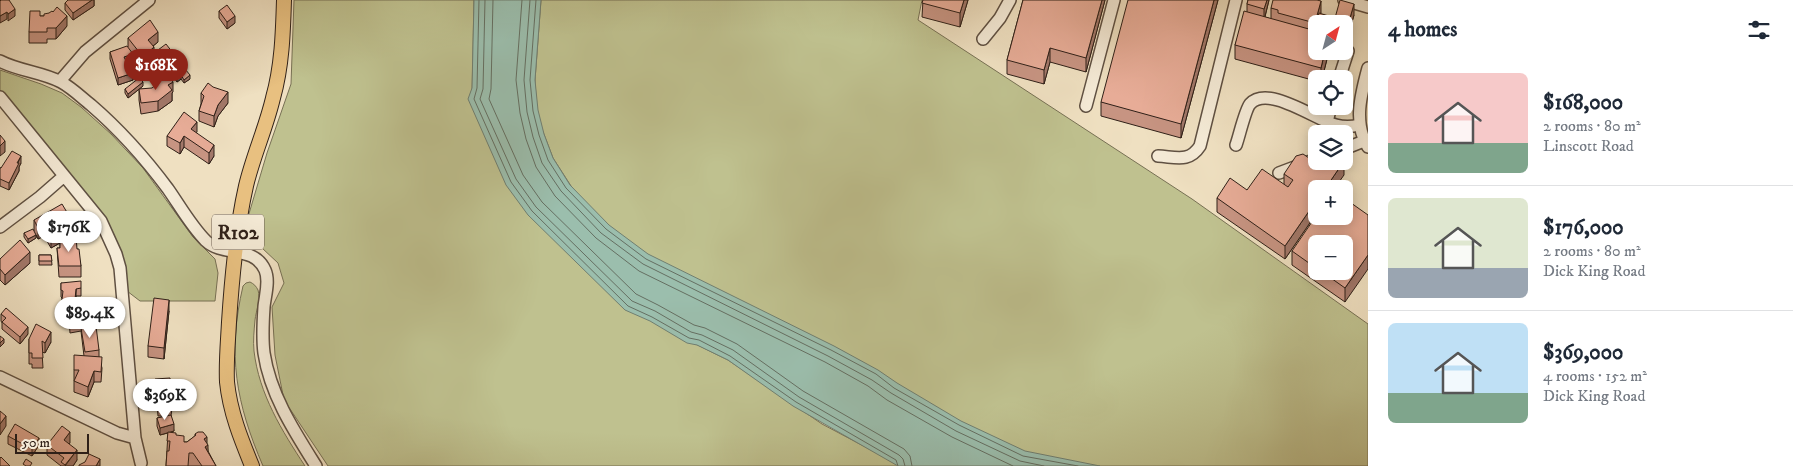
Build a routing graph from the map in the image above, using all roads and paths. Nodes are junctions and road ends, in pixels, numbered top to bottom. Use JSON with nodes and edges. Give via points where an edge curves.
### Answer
{"nodes":[{"id":1,"x":148,"y":0,"type":"edge"},
{"id":2,"x":284,"y":0,"type":"edge"},
{"id":3,"x":1010,"y":0,"type":"edge"},
{"id":4,"x":1114,"y":0,"type":"edge"},
{"id":5,"x":1236,"y":0,"type":"edge"},
{"id":6,"x":1344,"y":0,"type":"edge"},
{"id":7,"x":1368,"y":6,"type":"edge"},
{"id":8,"x":983,"y":39,"type":"dead end"},
{"id":9,"x":0,"y":61,"type":"edge"},
{"id":10,"x":1368,"y":68,"type":"edge"},
{"id":11,"x":60,"y":82,"type":"junction"},
{"id":12,"x":0,"y":97,"type":"edge"},
{"id":13,"x":1364,"y":105,"type":"edge"},
{"id":14,"x":1086,"y":106,"type":"dead end"},
{"id":15,"x":1329,"y":115,"type":"edge"},
{"id":16,"x":1327,"y":122,"type":"junction"},
{"id":17,"x":1359,"y":125,"type":"junction"},
{"id":18,"x":1366,"y":144,"type":"edge"},
{"id":19,"x":1236,"y":145,"type":"dead end"},
{"id":20,"x":1353,"y":147,"type":"edge"},
{"id":21,"x":1158,"y":156,"type":"dead end"},
{"id":22,"x":1308,"y":162,"type":"edge"},
{"id":23,"x":1279,"y":173,"type":"dead end"},
{"id":24,"x":64,"y":176,"type":"junction"},
{"id":25,"x":0,"y":227,"type":"edge"},
{"id":26,"x":235,"y":252,"type":"junction"},
{"id":27,"x":0,"y":377,"type":"edge"},
{"id":28,"x":135,"y":438,"type":"junction"},
{"id":29,"x":141,"y":463,"type":"dead end"},
{"id":30,"x":252,"y":466,"type":"edge"},
{"id":31,"x":316,"y":466,"type":"edge"}],
"edges":[{"from":1,"to":11,"type":"street","via":[[85,52]]},
{"from":2,"to":26,"type":"main road","number":"R102","via":[[277,82],[247,183]]},
{"from":3,"to":8,"type":"street"},
{"from":4,"to":14,"type":"street"},
{"from":5,"to":21,"type":"street","via":[[1200,146],[1186,158]]},
{"from":6,"to":7,"type":"street"},
{"from":9,"to":11,"type":"street"},
{"from":10,"to":13,"type":"street"},
{"from":11,"to":26,"type":"street","via":[[75,91],[135,148],[207,241]]},
{"from":12,"to":24,"type":"street"},
{"from":13,"to":17,"type":"street"},
{"from":15,"to":16,"type":"street"},
{"from":16,"to":17,"type":"street","via":[[1347,127]]},
{"from":16,"to":19,"type":"street","via":[[1282,101],[1257,99],[1249,105]]},
{"from":17,"to":18,"type":"street"},
{"from":18,"to":20,"type":"street"},
{"from":22,"to":23,"type":"street"},
{"from":24,"to":25,"type":"street"},
{"from":24,"to":28,"type":"street","via":[[101,221],[120,268]]},
{"from":26,"to":30,"type":"main road","number":"R102","via":[[227,383],[239,434]]},
{"from":26,"to":31,"type":"street","via":[[251,255],[266,271],[264,353],[280,404]]},
{"from":27,"to":28,"type":"street","via":[[117,433]]},
{"from":28,"to":29,"type":"street"}]}
